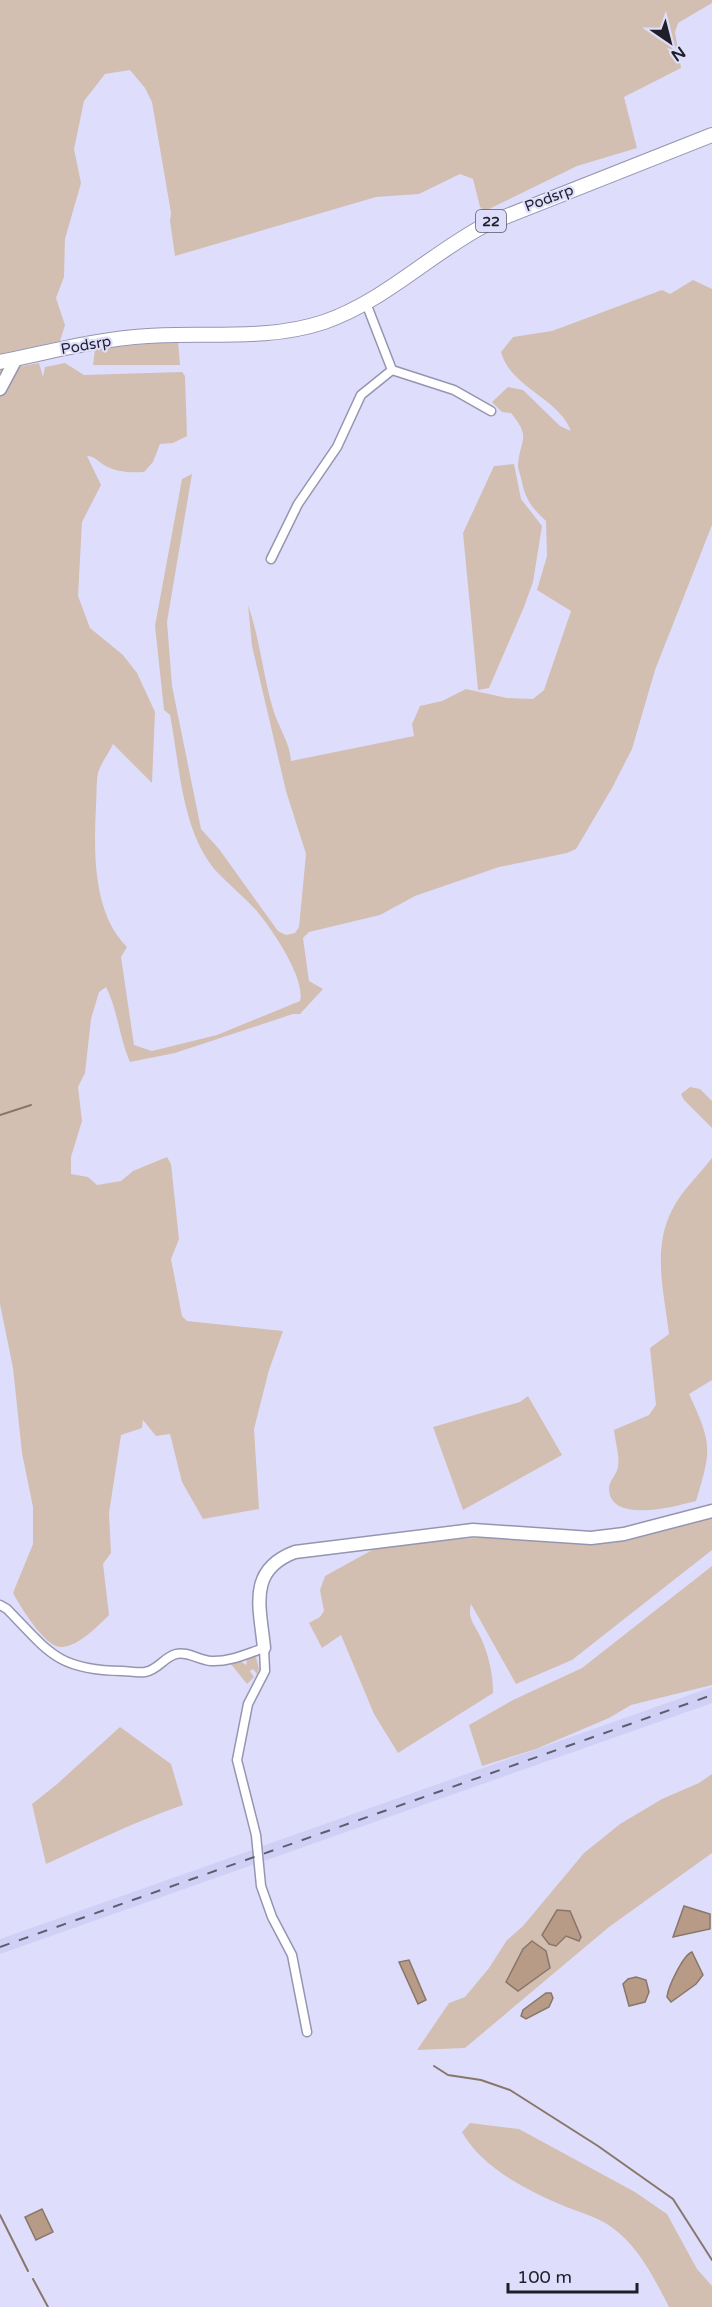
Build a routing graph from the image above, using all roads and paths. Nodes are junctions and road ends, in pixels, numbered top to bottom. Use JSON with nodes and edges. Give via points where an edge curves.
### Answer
{"nodes":[{"id":1,"x":712,"y":135,"type":"edge"},
{"id":2,"x":366,"y":303,"type":"junction"},
{"id":3,"x":16,"y":359,"type":"junction"},
{"id":4,"x":0,"y":362,"type":"edge"},
{"id":5,"x":392,"y":370,"type":"junction"},
{"id":6,"x":0,"y":389,"type":"edge"},
{"id":7,"x":491,"y":411,"type":"dead end"},
{"id":8,"x":271,"y":559,"type":"dead end"},
{"id":9,"x":712,"y":1511,"type":"edge"},
{"id":10,"x":0,"y":1605,"type":"edge"},
{"id":11,"x":264,"y":1648,"type":"junction"},
{"id":12,"x":307,"y":2032,"type":"dead end"}],
"edges":[{"from":1,"to":2,"type":"main road","name":"Podsrp","number":"22","via":[[487,224],[452,243]]},
{"from":2,"to":3,"type":"main road","name":"Podsrp","number":"22","via":[[323,322],[280,331],[145,336]]},
{"from":2,"to":5,"type":"street"},
{"from":3,"to":4,"type":"main road","number":"22"},
{"from":3,"to":6,"type":"street"},
{"from":5,"to":7,"type":"street","via":[[454,390]]},
{"from":5,"to":8,"type":"street","via":[[361,395],[338,447],[298,504]]},
{"from":9,"to":11,"type":"street","via":[[624,1534],[591,1538],[473,1530],[295,1552],[271,1564],[264,1578],[259,1598]]},
{"from":10,"to":11,"type":"street","via":[[49,1652],[72,1665],[103,1672],[144,1672],[155,1669],[173,1654],[182,1653],[228,1661]]},
{"from":11,"to":12,"type":"street","via":[[265,1671],[248,1704],[237,1760],[256,1835],[261,1886],[292,1955]]}]}
